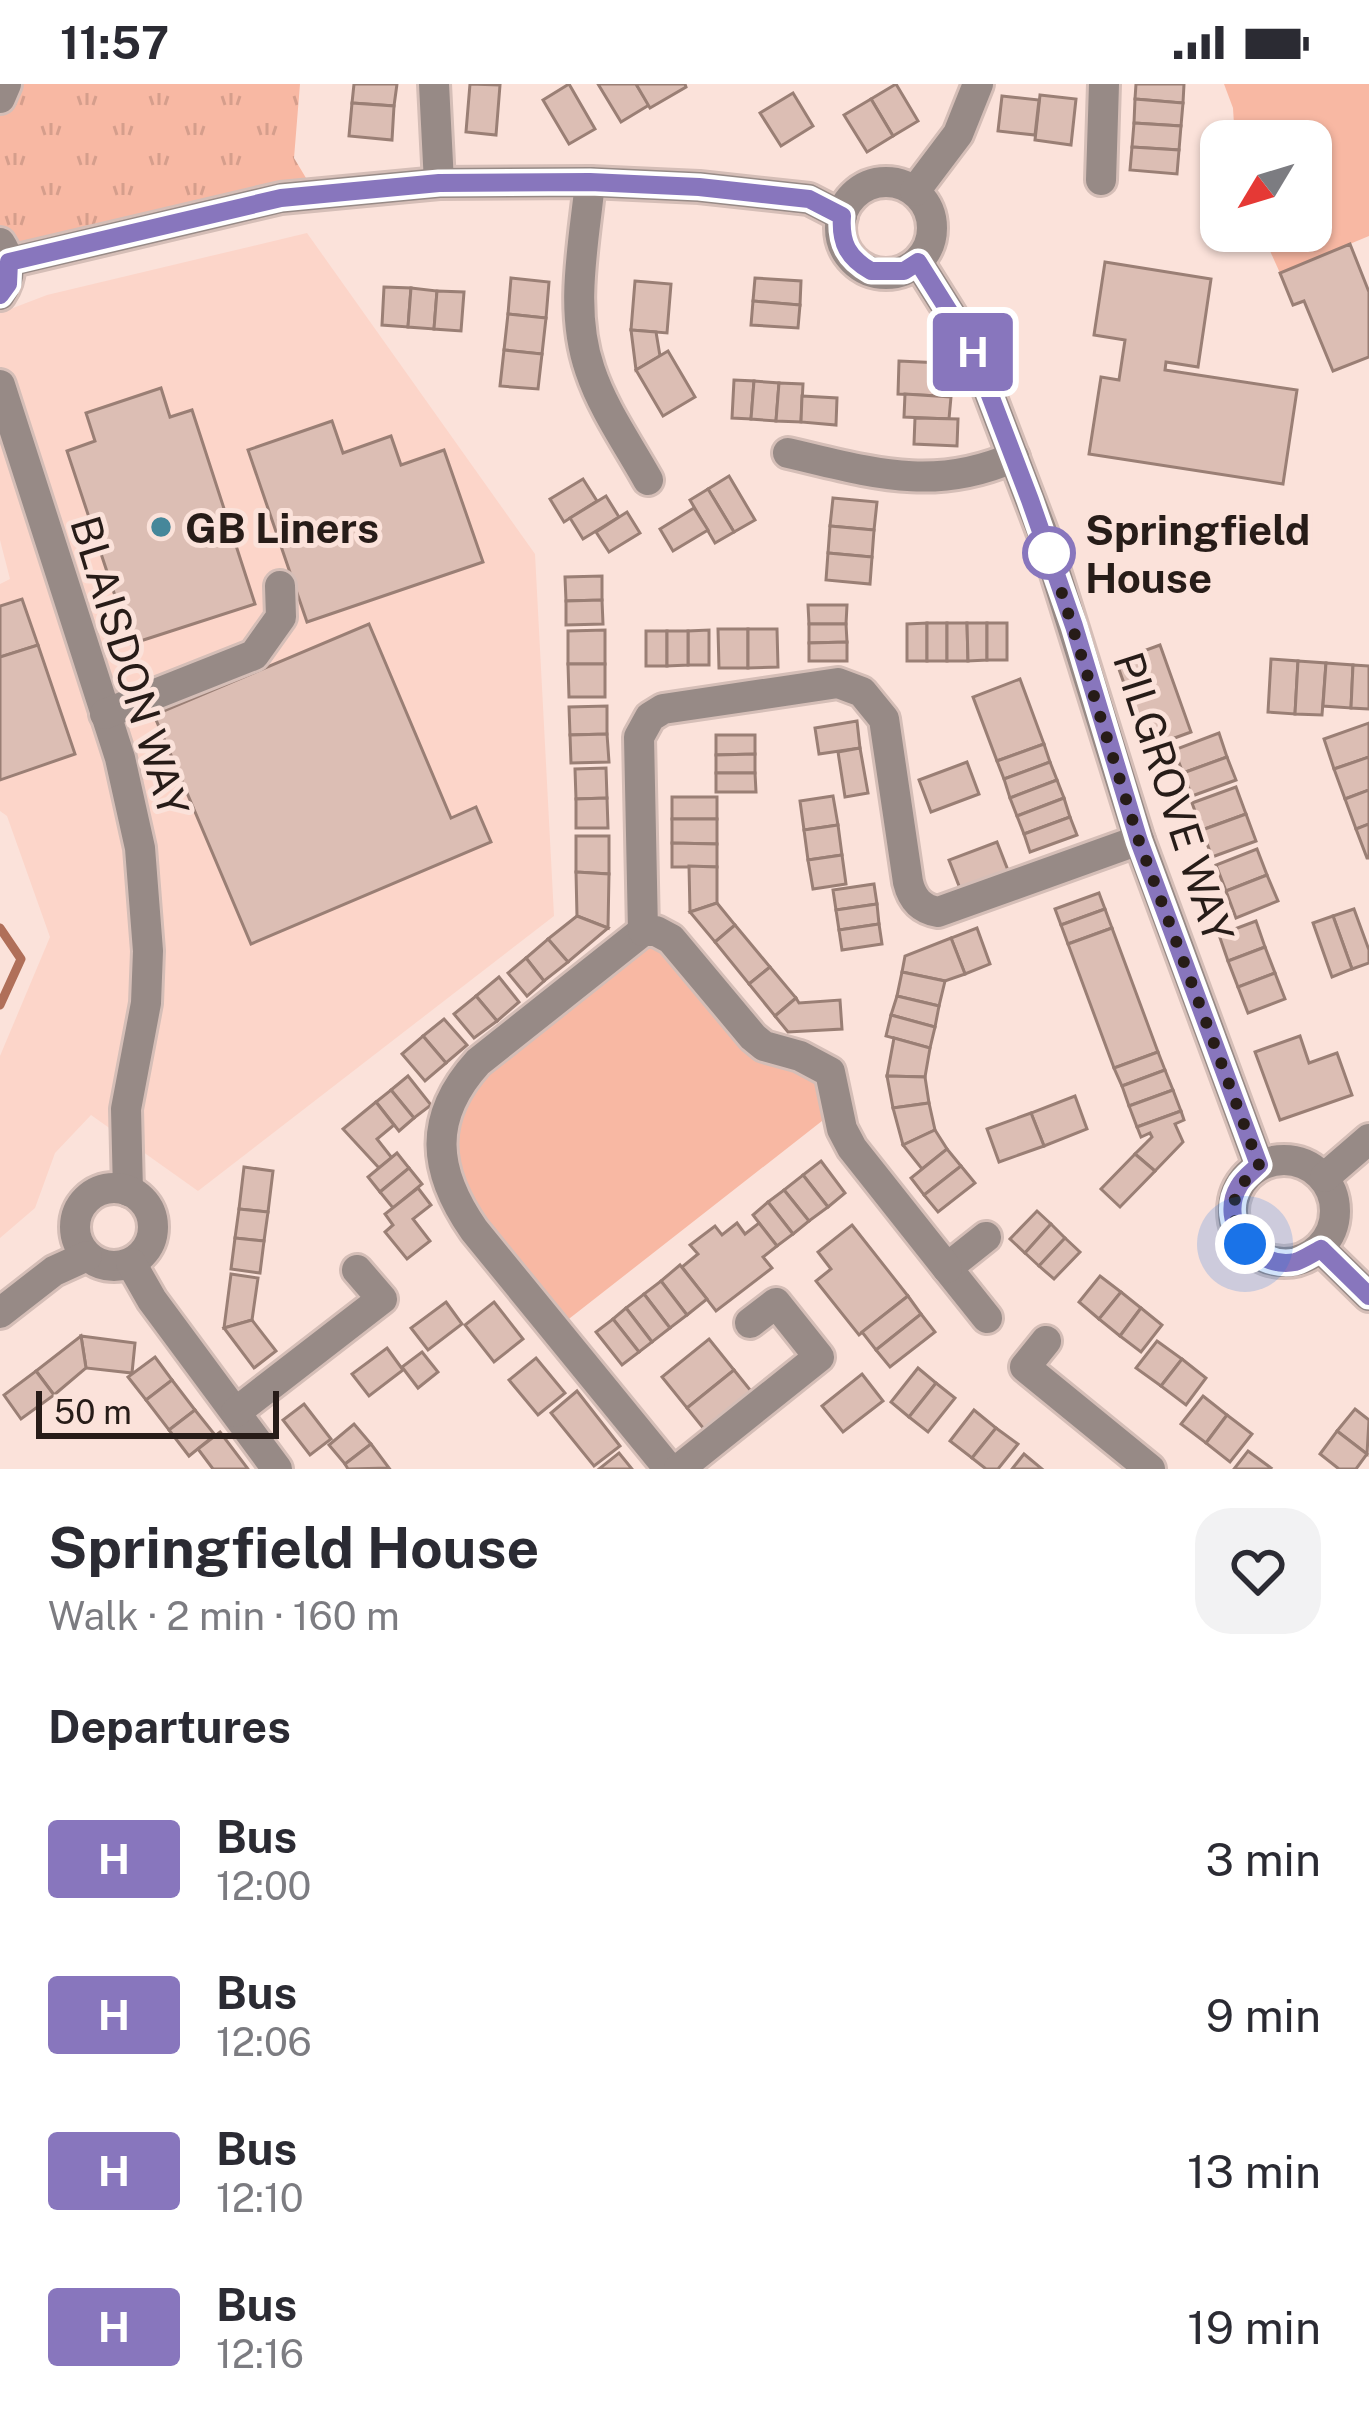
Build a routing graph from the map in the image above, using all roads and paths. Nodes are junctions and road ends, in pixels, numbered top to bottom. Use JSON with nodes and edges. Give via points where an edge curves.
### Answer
{"nodes":[{"id":1,"x":6,"y":84,"type":"edge"},
{"id":2,"x":434,"y":84,"type":"edge"},
{"id":3,"x":978,"y":84,"type":"edge"},
{"id":4,"x":1104,"y":84,"type":"edge"},
{"id":5,"x":0,"y":98,"type":"edge"},
{"id":6,"x":1101,"y":180,"type":"dead end"},
{"id":7,"x":590,"y":182,"type":"junction"},
{"id":8,"x":439,"y":183,"type":"junction"},
{"id":9,"x":915,"y":191,"type":"junction"},
{"id":10,"x":842,"y":216,"type":"junction"},
{"id":11,"x":4,"y":253,"type":"edge"},
{"id":12,"x":918,"y":262,"type":"junction"},
{"id":13,"x":0,"y":295,"type":"edge"},
{"id":14,"x":0,"y":385,"type":"edge"},
{"id":15,"x":788,"y":453,"type":"dead end"},
{"id":16,"x":1014,"y":457,"type":"junction"},
{"id":17,"x":648,"y":479,"type":"dead end"},
{"id":18,"x":280,"y":586,"type":"dead end"},
{"id":19,"x":105,"y":714,"type":"junction"},
{"id":20,"x":1139,"y":841,"type":"junction"},
{"id":21,"x":643,"y":931,"type":"junction"},
{"id":22,"x":1369,"y":1138,"type":"edge"},
{"id":23,"x":1259,"y":1165,"type":"junction"},
{"id":24,"x":1325,"y":1178,"type":"junction"},
{"id":25,"x":128,"y":1191,"type":"junction"},
{"id":26,"x":986,"y":1237,"type":"dead end"},
{"id":27,"x":1321,"y":1249,"type":"junction"},
{"id":28,"x":87,"y":1256,"type":"junction"},
{"id":29,"x":131,"y":1263,"type":"junction"},
{"id":30,"x":946,"y":1268,"type":"junction"},
{"id":31,"x":357,"y":1270,"type":"dead end"},
{"id":32,"x":1369,"y":1296,"type":"edge"},
{"id":33,"x":0,"y":1313,"type":"edge"},
{"id":34,"x":987,"y":1318,"type":"dead end"},
{"id":35,"x":750,"y":1323,"type":"dead end"},
{"id":36,"x":1046,"y":1341,"type":"dead end"},
{"id":37,"x":236,"y":1412,"type":"junction"},
{"id":38,"x":277,"y":1469,"type":"edge"},
{"id":39,"x":669,"y":1469,"type":"edge"},
{"id":40,"x":679,"y":1469,"type":"edge"},
{"id":41,"x":1150,"y":1469,"type":"edge"}],
"edges":[{"from":1,"to":5,"type":"street"},
{"from":2,"to":8,"type":"street"},
{"from":3,"to":9,"type":"street","via":[[958,134]]},
{"from":4,"to":6,"type":"street"},
{"from":7,"to":8,"type":"street"},
{"from":7,"to":10,"type":"street","via":[[809,199]]},
{"from":7,"to":17,"type":"street","via":[[579,296],[583,345],[599,394]]},
{"from":8,"to":11,"type":"street","via":[[281,198]]},
{"from":9,"to":10,"type":"street","via":[[872,184],[852,196]]},
{"from":9,"to":12,"type":"street","via":[[933,226]]},
{"from":10,"to":12,"type":"street","via":[[845,249],[871,271],[904,271]]},
{"from":11,"to":13,"type":"street","via":[[8,284]]},
{"from":12,"to":16,"type":"street","name":"PILGROVE WAY","via":[[972,348]]},
{"from":14,"to":19,"type":"street","name":"BLAISDON WAY"},
{"from":15,"to":16,"type":"street","via":[[942,479]]},
{"from":16,"to":20,"type":"street","name":"PILGROVE WAY"},
{"from":18,"to":19,"type":"street","via":[[281,617],[254,655]]},
{"from":19,"to":25,"type":"street","name":"BLAISDON WAY","via":[[131,802],[146,899],[146,1003],[126,1109]]},
{"from":20,"to":21,"type":"street","via":[[929,910],[910,891],[884,719],[862,692],[838,683],[663,709],[639,736]]},
{"from":20,"to":23,"type":"street","name":"PILGROVE WAY"},
{"from":21,"to":30,"type":"street","via":[[671,939],[764,1046],[830,1072],[852,1148]]},
{"from":21,"to":39,"type":"street","via":[[464,1078],[445,1117],[441,1157],[474,1230]]},
{"from":22,"to":24,"type":"street"},
{"from":23,"to":24,"type":"street","via":[[1298,1160]]},
{"from":23,"to":27,"type":"street","via":[[1233,1205],[1245,1244],[1273,1262],[1296,1262]]},
{"from":24,"to":27,"type":"street","via":[[1336,1222]]},
{"from":25,"to":28,"type":"street","via":[[106,1188],[81,1206],[76,1240]]},
{"from":25,"to":29,"type":"street","via":[[143,1201],[153,1232]]},
{"from":26,"to":30,"type":"street"},
{"from":27,"to":32,"type":"street"},
{"from":28,"to":29,"type":"street","via":[[107,1266]]},
{"from":28,"to":33,"type":"street"},
{"from":29,"to":37,"type":"street"},
{"from":30,"to":34,"type":"street"},
{"from":31,"to":37,"type":"street","via":[[382,1299]]},
{"from":35,"to":40,"type":"street","via":[[776,1303],[819,1358]]},
{"from":36,"to":41,"type":"street","via":[[1025,1366]]},
{"from":37,"to":38,"type":"street"}]}
